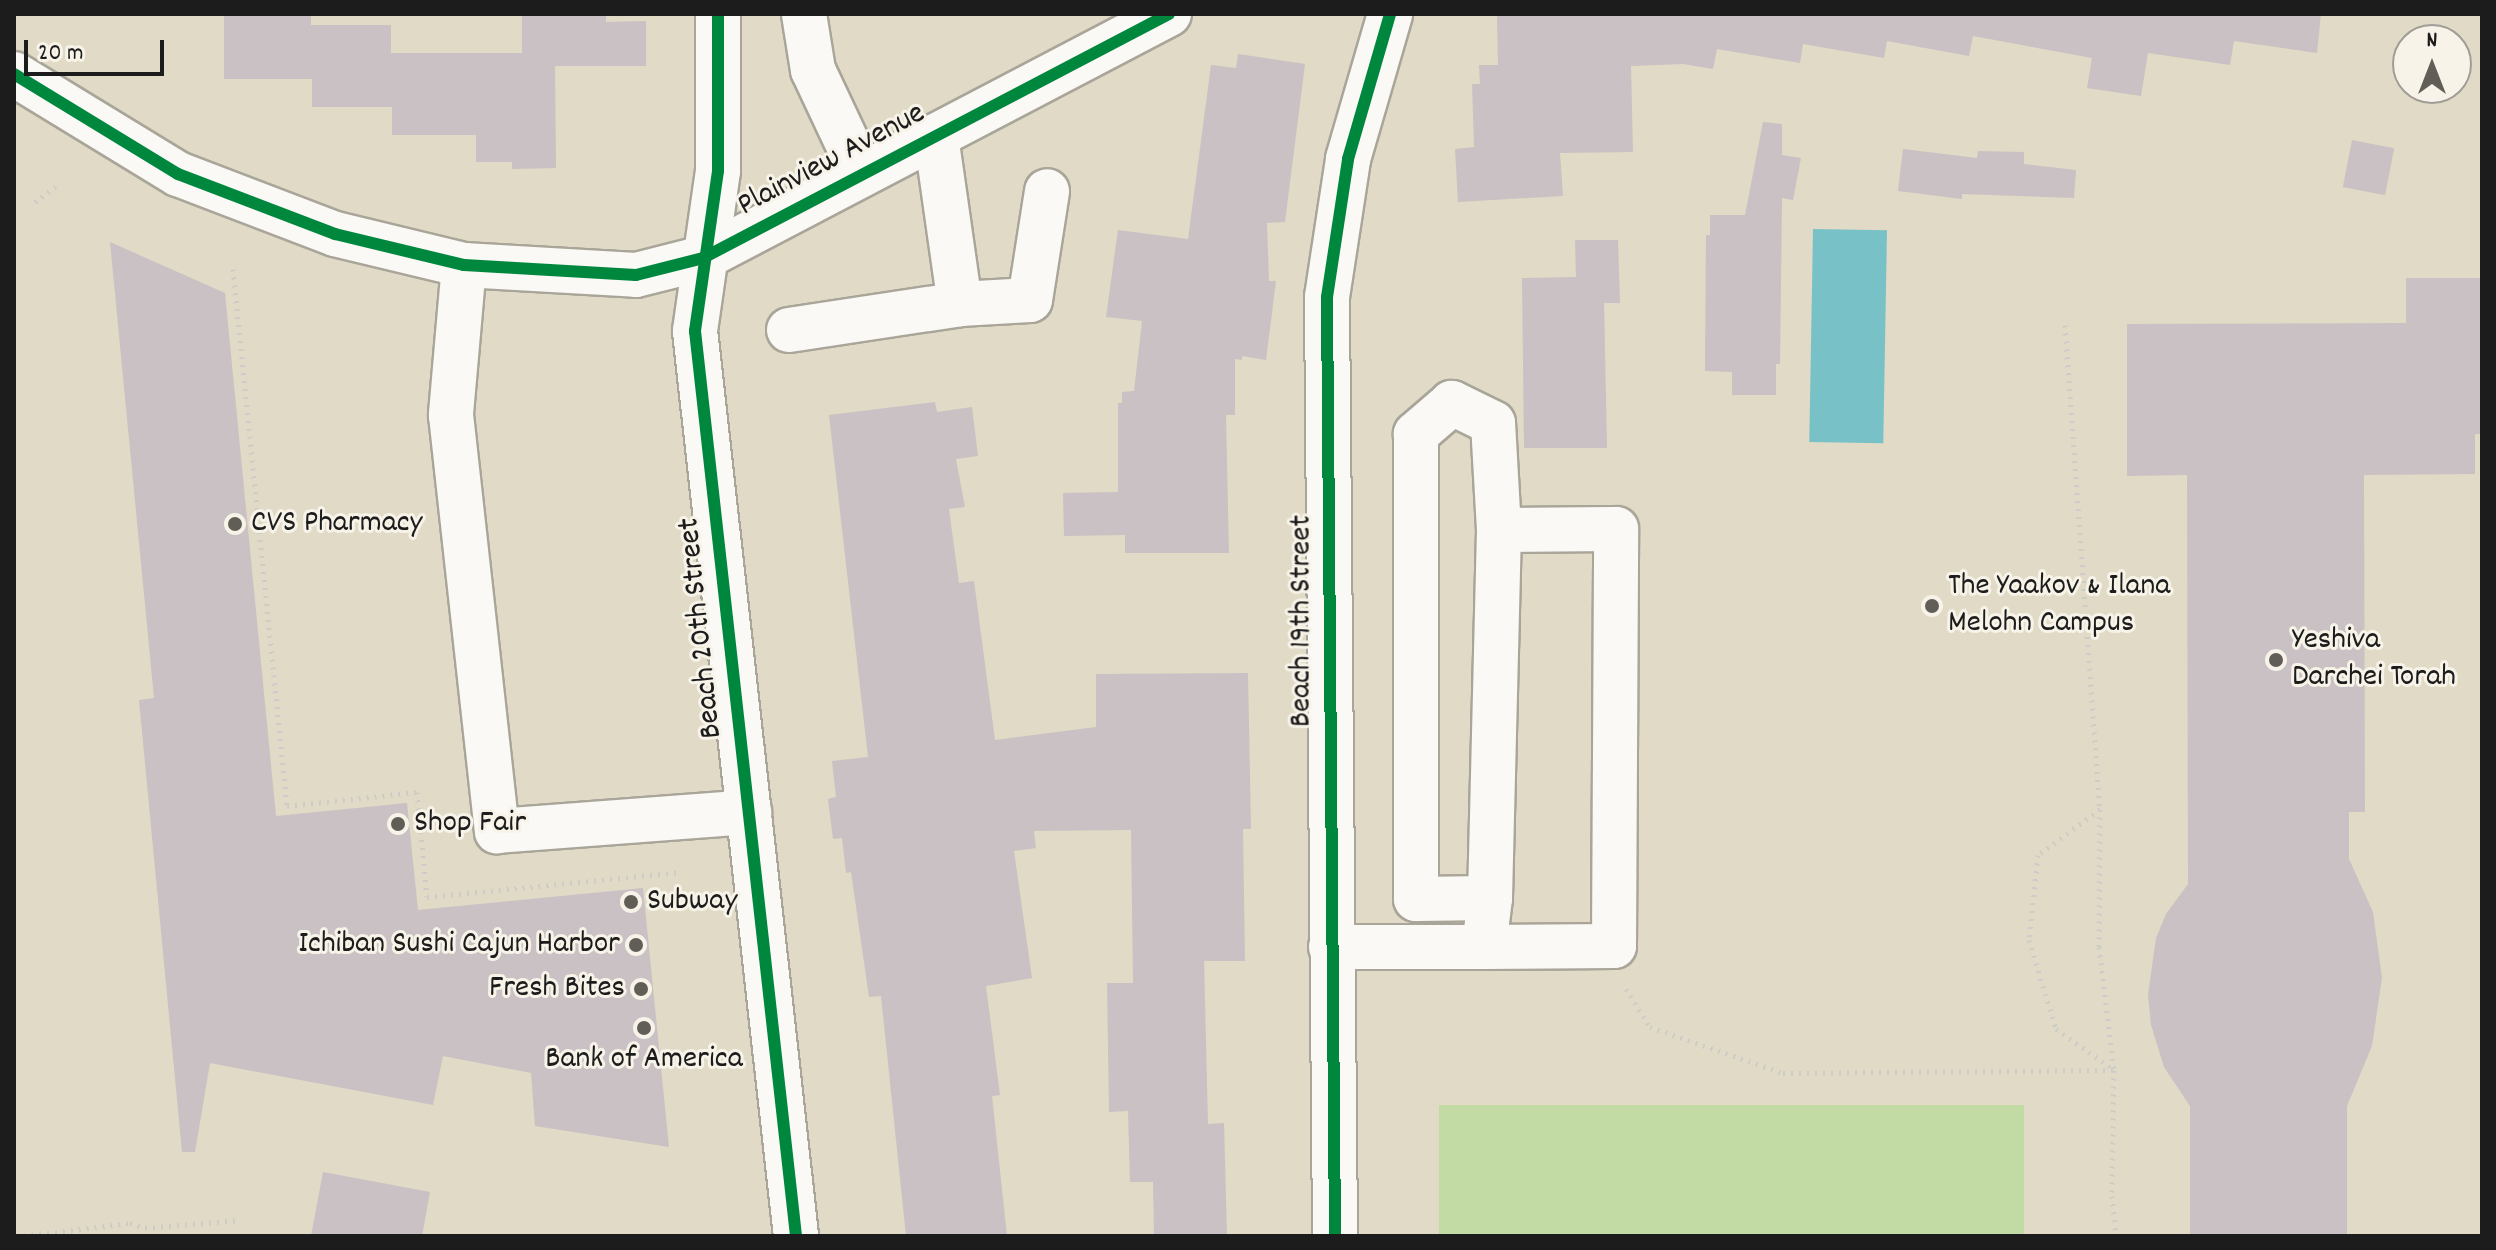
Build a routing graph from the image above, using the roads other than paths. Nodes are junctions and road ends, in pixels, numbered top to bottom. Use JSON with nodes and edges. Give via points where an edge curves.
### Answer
{"nodes":[{"id":1,"x":718,"y":14,"type":"edge"},
{"id":2,"x":804,"y":14,"type":"edge"},
{"id":3,"x":1169,"y":14,"type":"edge"},
{"id":4,"x":1390,"y":14,"type":"edge"},
{"id":5,"x":14,"y":74,"type":"edge"},
{"id":6,"x":936,"y":136,"type":"junction"},
{"id":7,"x":862,"y":174,"type":"junction"},
{"id":8,"x":1047,"y":191,"type":"dead end"},
{"id":9,"x":703,"y":258,"type":"junction"},
{"id":10,"x":464,"y":265,"type":"junction"},
{"id":11,"x":960,"y":304,"type":"junction"},
{"id":12,"x":789,"y":330,"type":"dead end"},
{"id":13,"x":1499,"y":530,"type":"junction"},
{"id":14,"x":749,"y":812,"type":"junction"},
{"id":15,"x":1490,"y":898,"type":"junction"},
{"id":16,"x":1331,"y":947,"type":"junction"},
{"id":17,"x":1484,"y":947,"type":"junction"},
{"id":18,"x":796,"y":1236,"type":"edge"},
{"id":19,"x":1335,"y":1236,"type":"edge"}],
"edges":[{"from":1,"to":9,"type":"street","name":"Beach 20th Street","via":[[718,171]]},
{"from":2,"to":7,"type":"street","via":[[813,70]]},
{"from":3,"to":6,"type":"street","name":"Plainview Avenue"},
{"from":4,"to":16,"type":"street","name":"Beach 19th Street","via":[[1348,159],[1327,297]]},
{"from":5,"to":10,"type":"street","name":"Plainview Avenue","via":[[178,174],[335,234]]},
{"from":6,"to":7,"type":"street","name":"Plainview Avenue"},
{"from":6,"to":11,"type":"street"},
{"from":7,"to":9,"type":"street","name":"Plainview Avenue"},
{"from":8,"to":11,"type":"street","via":[[1030,300]]},
{"from":9,"to":10,"type":"street","name":"Plainview Avenue","via":[[636,275]]},
{"from":9,"to":14,"type":"street","name":"Beach 20th Street","via":[[695,331]]},
{"from":10,"to":14,"type":"street","via":[[451,415],[497,831]]},
{"from":11,"to":12,"type":"street"},
{"from":13,"to":15,"type":"street"},
{"from":13,"to":15,"type":"street","via":[[1493,423],[1452,403],[1416,434],[1416,899]]},
{"from":13,"to":17,"type":"street","via":[[1616,529],[1614,946]]},
{"from":14,"to":18,"type":"street","name":"Beach 20th Street"},
{"from":15,"to":17,"type":"street"},
{"from":16,"to":17,"type":"street"},
{"from":16,"to":19,"type":"street","name":"Beach 19th Street"}]}
